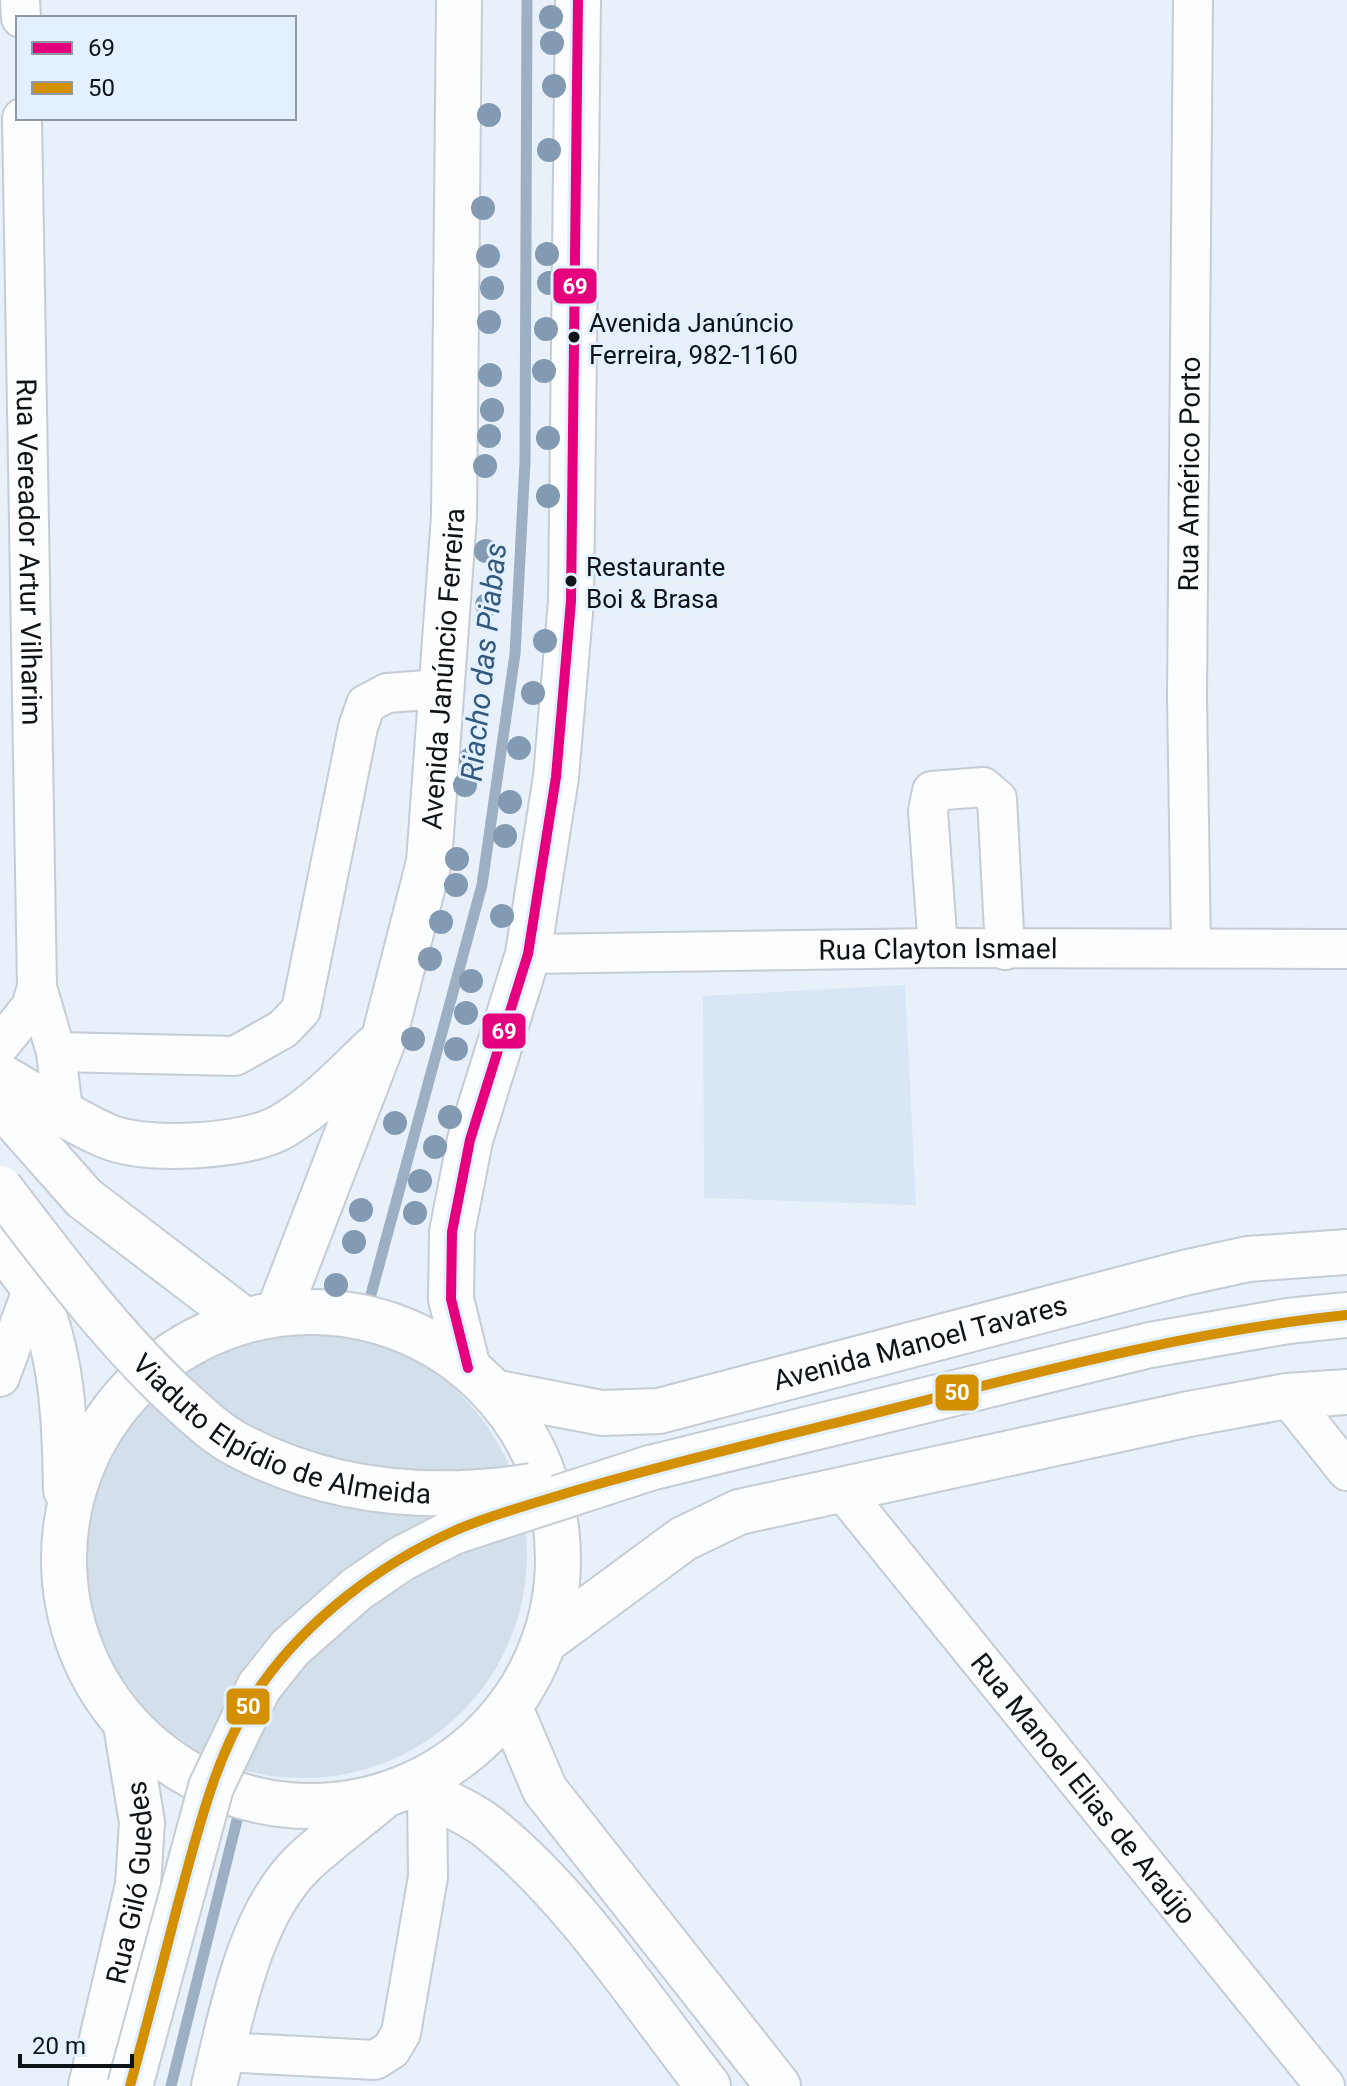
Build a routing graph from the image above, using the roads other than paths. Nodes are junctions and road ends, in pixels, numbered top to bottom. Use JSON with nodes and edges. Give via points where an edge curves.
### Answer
{"nodes":[{"id":1,"x":459,"y":0,"type":"edge"},
{"id":2,"x":578,"y":0,"type":"edge"},
{"id":3,"x":1193,"y":0,"type":"edge"},
{"id":4,"x":22,"y":120,"type":"edge"},
{"id":5,"x":441,"y":689,"type":"junction"},
{"id":6,"x":938,"y":948,"type":"junction"},
{"id":7,"x":1191,"y":948,"type":"junction"},
{"id":8,"x":1347,"y":949,"type":"edge"},
{"id":9,"x":1005,"y":950,"type":"junction"},
{"id":10,"x":528,"y":954,"type":"junction"},
{"id":11,"x":37,"y":987,"type":"junction"},
{"id":12,"x":384,"y":1038,"type":"junction"},
{"id":13,"x":0,"y":1045,"type":"edge"},
{"id":14,"x":56,"y":1052,"type":"junction"},
{"id":15,"x":0,"y":1076,"type":"edge"},
{"id":16,"x":0,"y":1103,"type":"edge"},
{"id":17,"x":63,"y":1111,"type":"junction"},
{"id":18,"x":0,"y":1188,"type":"edge"},
{"id":19,"x":0,"y":1244,"type":"edge"},
{"id":20,"x":1347,"y":1252,"type":"edge"},
{"id":21,"x":33,"y":1288,"type":"junction"},
{"id":22,"x":1347,"y":1315,"type":"edge"},
{"id":23,"x":261,"y":1316,"type":"junction"},
{"id":24,"x":0,"y":1377,"type":"edge"},
{"id":25,"x":481,"y":1380,"type":"junction"},
{"id":26,"x":1347,"y":1392,"type":"edge"},
{"id":27,"x":1287,"y":1396,"type":"junction"},
{"id":28,"x":650,"y":1468,"type":"junction"},
{"id":29,"x":1347,"y":1471,"type":"edge"},
{"id":30,"x":842,"y":1490,"type":"junction"},
{"id":31,"x":66,"y":1520,"type":"junction"},
{"id":32,"x":545,"y":1641,"type":"junction"},
{"id":33,"x":510,"y":1708,"type":"junction"},
{"id":34,"x":126,"y":1725,"type":"junction"},
{"id":35,"x":408,"y":1793,"type":"junction"},
{"id":36,"x":218,"y":2069,"type":"edge"},
{"id":37,"x":91,"y":2086,"type":"edge"},
{"id":38,"x":130,"y":2086,"type":"edge"},
{"id":39,"x":708,"y":2086,"type":"edge"},
{"id":40,"x":778,"y":2086,"type":"edge"},
{"id":41,"x":1325,"y":2086,"type":"edge"}],
"edges":[{"from":1,"to":5,"type":"main road","name":"Avenida Janúncio Ferreira","via":[[454,516]]},
{"from":2,"to":10,"type":"main road","via":[[571,601],[556,777]]},
{"from":3,"to":7,"type":"street","name":"Rua Américo Porto","via":[[1187,635]]},
{"from":4,"to":11,"type":"street","name":"Rua Vereador Artur Vilharim"},
{"from":5,"to":12,"type":"main road","name":"Avenida Janúncio Ferreira","via":[[429,862]]},
{"from":5,"to":14,"type":"street","via":[[387,693],[366,704],[301,1010],[283,1029],[235,1056]]},
{"from":6,"to":9,"type":"street","name":"Rua Clayton Ismael"},
{"from":6,"to":9,"type":"street","via":[[928,811],[932,791],[983,787],[997,799],[1000,814]]},
{"from":6,"to":10,"type":"street","name":"Rua Clayton Ismael"},
{"from":7,"to":8,"type":"street","name":"Rua Clayton Ismael"},
{"from":7,"to":9,"type":"street","name":"Rua Clayton Ismael"},
{"from":10,"to":25,"type":"main road","via":[[470,1140],[452,1232],[451,1299]]},
{"from":11,"to":13,"type":"street","name":"Rua Vereador Artur Vilharim","via":[[31,1007]]},
{"from":11,"to":14,"type":"street","name":"Rua Vereador Artur Vilharim"},
{"from":12,"to":17,"type":"main road","via":[[329,1091],[279,1128],[223,1143],[163,1147],[112,1138]]},
{"from":12,"to":23,"type":"main road","name":"Avenida Janúncio Ferreira"},
{"from":14,"to":17,"type":"street","name":"Rua Vereador Artur Vilharim"},
{"from":15,"to":17,"type":"main road"},
{"from":16,"to":23,"type":"main road","via":[[84,1198]]},
{"from":18,"to":28,"type":"main road","name":"Viaduto Elpídio de Almeida","bridge":true,"via":[[154,1375],[236,1444],[286,1466],[341,1486],[438,1492],[505,1490]]},
{"from":19,"to":21,"type":"main road"},
{"from":20,"to":25,"type":"main road","name":"Avenida Manoel Tavares","via":[[1248,1259],[1169,1276],[659,1411],[602,1413]]},
{"from":21,"to":24,"type":"street"},
{"from":21,"to":31,"type":"main road","via":[[64,1403]]},
{"from":22,"to":28,"type":"main road","name":"Viaduto Elpídio de Almeida","via":[[1150,1345]]},
{"from":23,"to":25,"type":"main road","via":[[321,1311],[363,1316],[441,1348]]},
{"from":23,"to":31,"type":"main road","via":[[194,1340],[149,1370],[110,1413],[82,1464]]},
{"from":25,"to":32,"type":"main road","via":[[518,1425],[549,1483],[557,1581]]},
{"from":26,"to":27,"type":"main road"},
{"from":27,"to":29,"type":"street"},
{"from":27,"to":30,"type":"main road"},
{"from":28,"to":38,"type":"main road","name":"Viaduto Elpídio de Almeida","bridge":true,"via":[[453,1532],[357,1589],[290,1648],[259,1687],[211,1787]]},
{"from":30,"to":32,"type":"main road","via":[[739,1512],[705,1526]]},
{"from":30,"to":41,"type":"street","name":"Rua Manoel Elias de Araújo"},
{"from":31,"to":34,"type":"main road","via":[[66,1594],[86,1664]]},
{"from":32,"to":33,"type":"main road"},
{"from":33,"to":35,"type":"main road","via":[[454,1763]]},
{"from":33,"to":40,"type":"main road","via":[[545,1790]]},
{"from":34,"to":35,"type":"main road","via":[[166,1761],[213,1788],[248,1800],[326,1808]]},
{"from":34,"to":37,"type":"main road","name":"Rua Giló Guedes","via":[[142,1822],[138,1885]]},
{"from":35,"to":36,"type":"main road","via":[[302,1864],[278,1894],[254,1944]]},
{"from":35,"to":36,"type":"street","via":[[428,1877],[401,2033],[391,2050],[375,2060]]},
{"from":35,"to":39,"type":"main road","via":[[465,1812],[510,1846],[570,1910]]}]}
